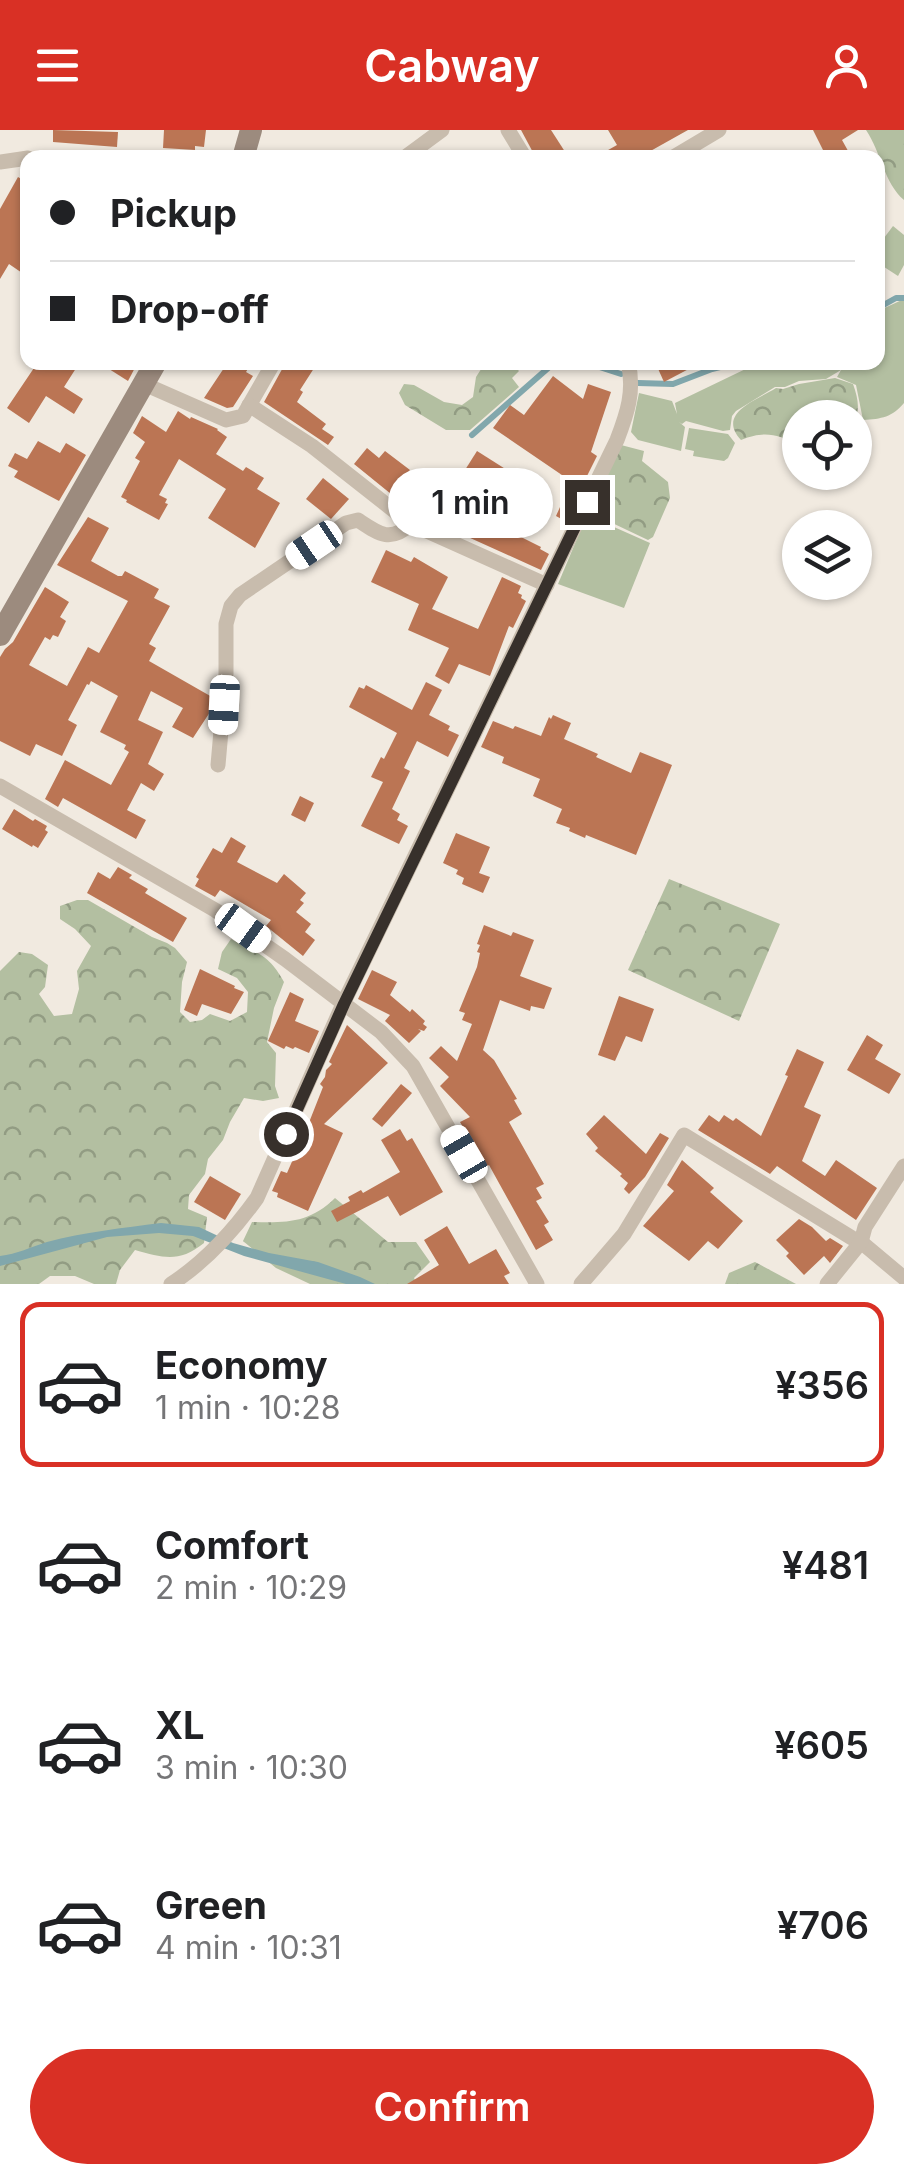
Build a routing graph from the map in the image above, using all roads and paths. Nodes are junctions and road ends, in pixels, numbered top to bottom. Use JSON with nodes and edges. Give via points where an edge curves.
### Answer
{"nodes":[{"id":1,"x":442,"y":130,"type":"edge"},
{"id":2,"x":719,"y":130,"type":"edge"},
{"id":3,"x":415,"y":150,"type":"edge"},
{"id":4,"x":685,"y":150,"type":"edge"},
{"id":5,"x":152,"y":370,"type":"edge"},
{"id":6,"x":270,"y":370,"type":"edge"},
{"id":7,"x":630,"y":370,"type":"edge"},
{"id":8,"x":144,"y":384,"type":"junction"},
{"id":9,"x":250,"y":405,"type":"junction"},
{"id":10,"x":411,"y":524,"type":"junction"},
{"id":11,"x":547,"y":585,"type":"junction"},
{"id":12,"x":0,"y":634,"type":"edge"},
{"id":13,"x":218,"y":765,"type":"dead end"},
{"id":14,"x":0,"y":786,"type":"edge"},
{"id":15,"x":344,"y":1004,"type":"junction"},
{"id":16,"x":904,"y":1166,"type":"edge"},
{"id":17,"x":861,"y":1242,"type":"junction"},
{"id":18,"x":904,"y":1278,"type":"edge"},
{"id":19,"x":171,"y":1284,"type":"edge"},
{"id":20,"x":538,"y":1284,"type":"edge"},
{"id":21,"x":581,"y":1284,"type":"edge"},
{"id":22,"x":826,"y":1284,"type":"edge"}],
"edges":[{"from":1,"to":3,"type":"street"},
{"from":2,"to":4,"type":"street"},
{"from":5,"to":8,"type":"street"},
{"from":6,"to":9,"type":"street"},
{"from":7,"to":11,"type":"street","via":[[629,408],[617,440]]},
{"from":8,"to":9,"type":"street","via":[[226,420],[242,416]]},
{"from":8,"to":12,"type":"street"},
{"from":9,"to":10,"type":"street"},
{"from":10,"to":11,"type":"street"},
{"from":10,"to":13,"type":"street","via":[[391,536],[358,520],[346,523],[231,606]]},
{"from":11,"to":15,"type":"street"},
{"from":14,"to":15,"type":"street","via":[[215,910]]},
{"from":15,"to":19,"type":"street","via":[[257,1198]]},
{"from":15,"to":20,"type":"street","via":[[413,1066]]},
{"from":16,"to":17,"type":"street"},
{"from":17,"to":18,"type":"street"},
{"from":17,"to":21,"type":"street","via":[[684,1135],[624,1234]]},
{"from":17,"to":22,"type":"street"}]}
